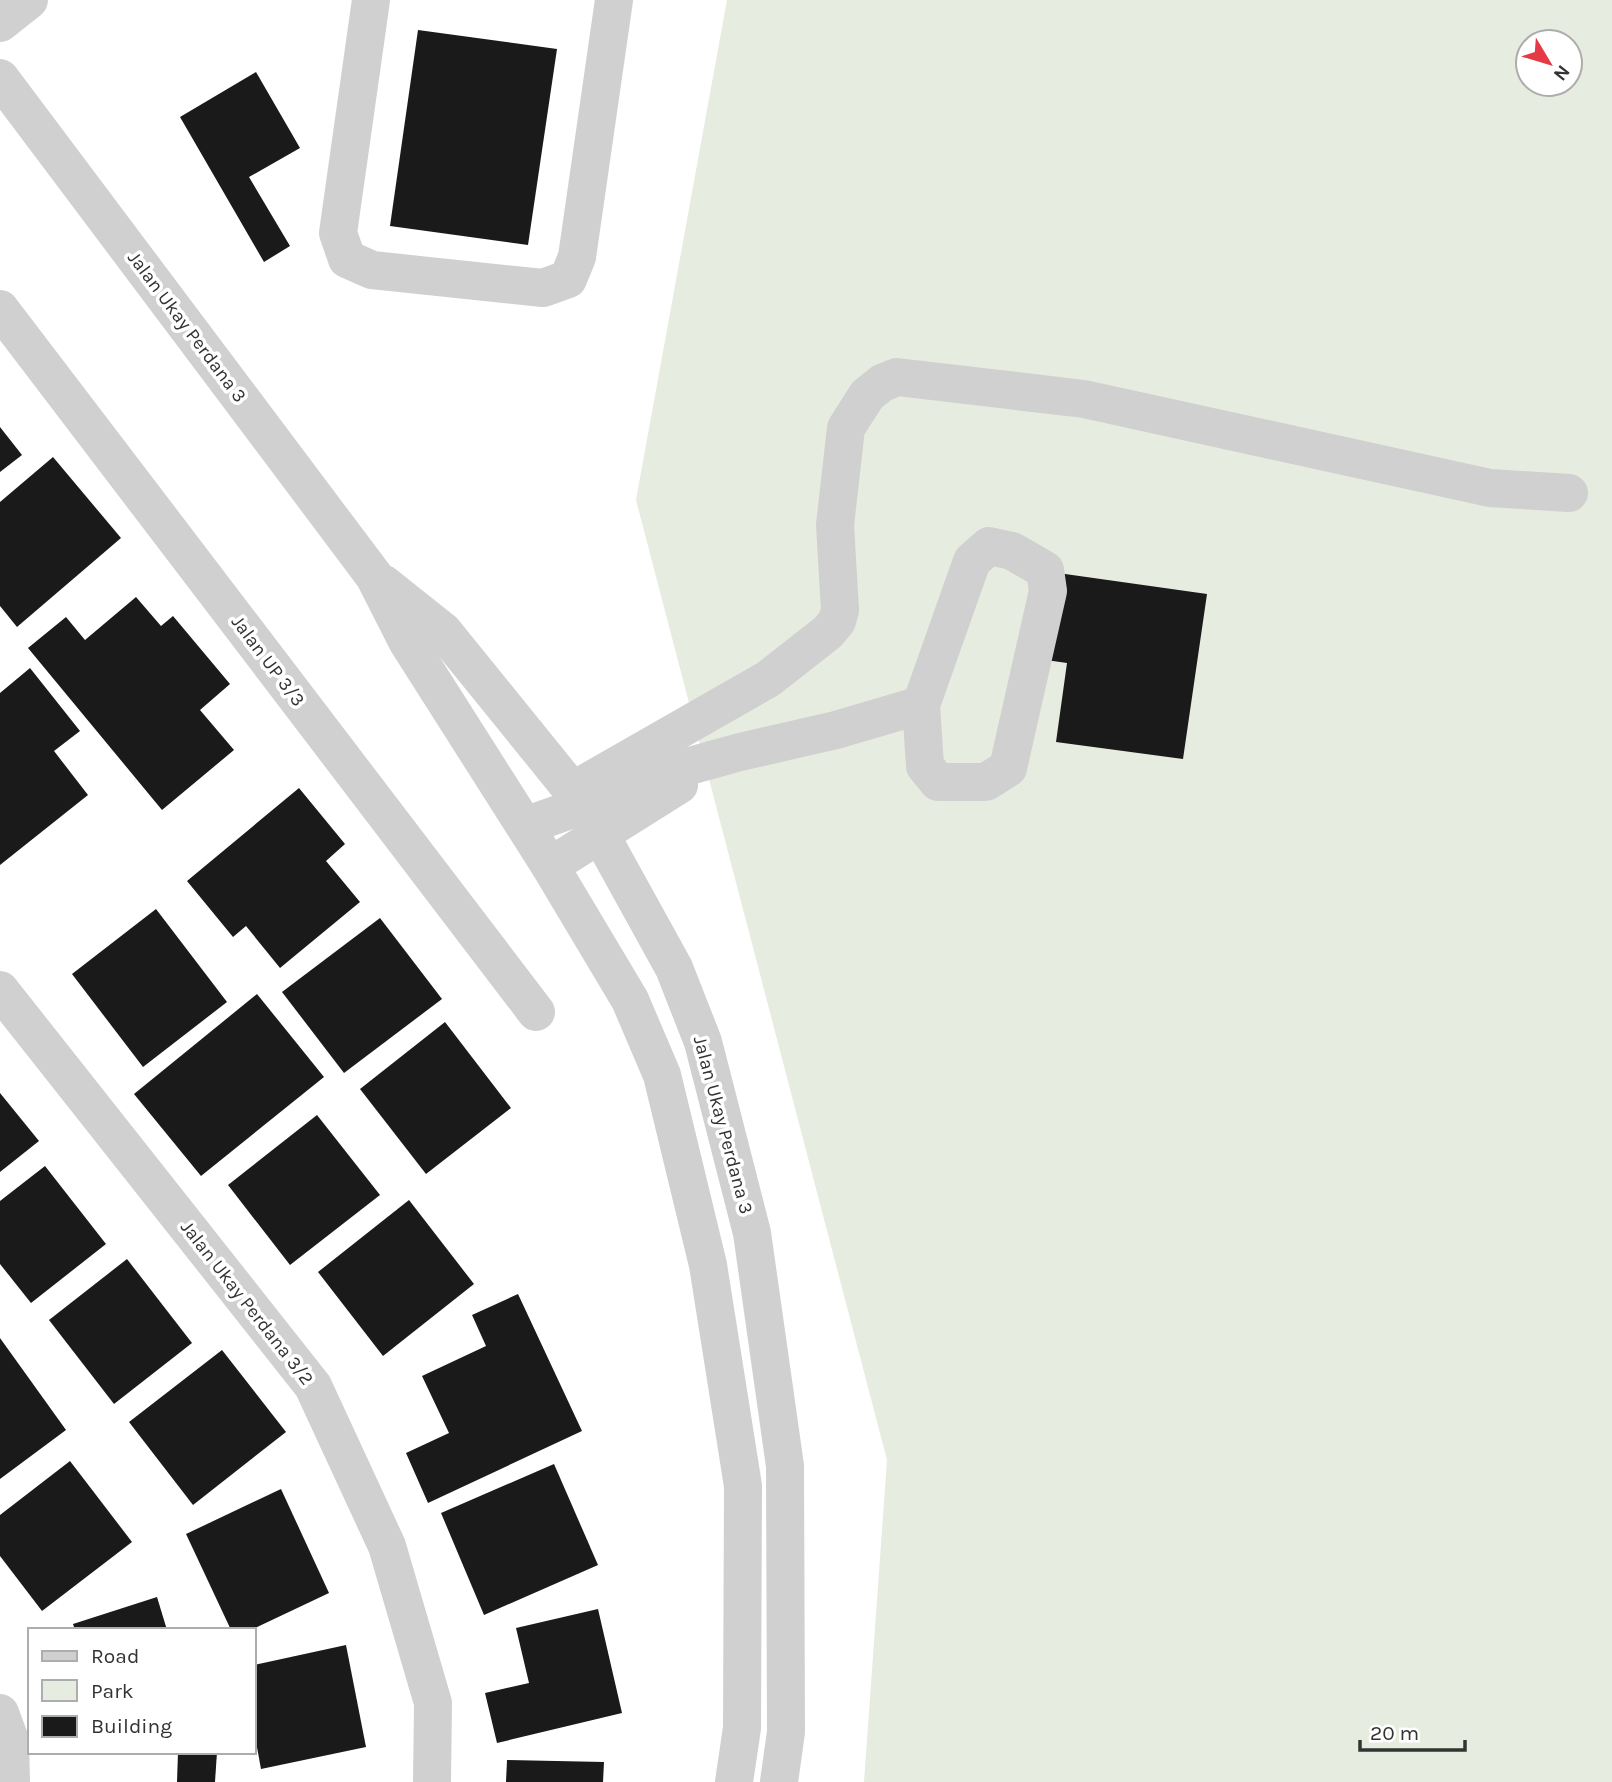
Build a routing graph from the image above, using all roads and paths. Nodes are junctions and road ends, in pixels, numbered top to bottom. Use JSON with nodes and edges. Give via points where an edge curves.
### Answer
{"nodes":[{"id":1,"x":29,"y":0,"type":"edge"},
{"id":2,"x":370,"y":0,"type":"edge"},
{"id":3,"x":614,"y":0,"type":"edge"},
{"id":4,"x":0,"y":23,"type":"edge"},
{"id":5,"x":0,"y":78,"type":"edge"},
{"id":6,"x":0,"y":309,"type":"edge"},
{"id":7,"x":1569,"y":493,"type":"dead end"},
{"id":8,"x":374,"y":576,"type":"junction"},
{"id":9,"x":921,"y":705,"type":"junction"},
{"id":10,"x":585,"y":810,"type":"junction"},
{"id":11,"x":525,"y":827,"type":"junction"},
{"id":12,"x":550,"y":866,"type":"junction"},
{"id":13,"x":0,"y":990,"type":"edge"},
{"id":14,"x":536,"y":1012,"type":"dead end"},
{"id":15,"x":0,"y":1713,"type":"edge"},
{"id":16,"x":11,"y":1782,"type":"edge"},
{"id":17,"x":432,"y":1782,"type":"edge"},
{"id":18,"x":734,"y":1782,"type":"edge"},
{"id":19,"x":779,"y":1782,"type":"edge"}],
"edges":[{"from":1,"to":4,"type":"street"},
{"from":2,"to":3,"type":"street","via":[[338,233],[347,259],[372,270],[543,288],[568,279],[577,257]]},
{"from":5,"to":8,"type":"street","name":"Jalan Ukay Perdana 3"},
{"from":6,"to":14,"type":"street","name":"Jalan UP 3/3"},
{"from":7,"to":10,"type":"street","via":[[1489,488],[1084,399],[897,377],[867,396],[846,428],[835,525],[837,621],[768,679]]},
{"from":8,"to":10,"type":"street","name":"Jalan Ukay Perdana 3","via":[[443,631]]},
{"from":8,"to":11,"type":"street","name":"Jalan Ukay Perdana 3","via":[[407,641]]},
{"from":9,"to":9,"type":"street","via":[[972,561],[989,546],[1012,551],[1045,570],[1048,591],[1008,768],[986,782],[938,782],[925,766]]},
{"from":9,"to":10,"type":"street","via":[[639,780]]},
{"from":10,"to":11,"type":"street"},
{"from":10,"to":12,"type":"street"},
{"from":10,"to":19,"type":"street","name":"Jalan Ukay Perdana 3","via":[[674,968],[698,1030],[752,1233],[785,1466],[786,1732]]},
{"from":11,"to":12,"type":"street","name":"Jalan Ukay Perdana 3"},
{"from":12,"to":18,"type":"street","name":"Jalan Ukay Perdana 3","via":[[630,1000],[662,1075],[708,1265],[743,1486],[742,1728]]},
{"from":13,"to":17,"type":"street","name":"Jalan Ukay Perdana 3/2","via":[[313,1385],[387,1546],[433,1703]]},
{"from":15,"to":16,"type":"street","via":[[10,1740]]}]}
